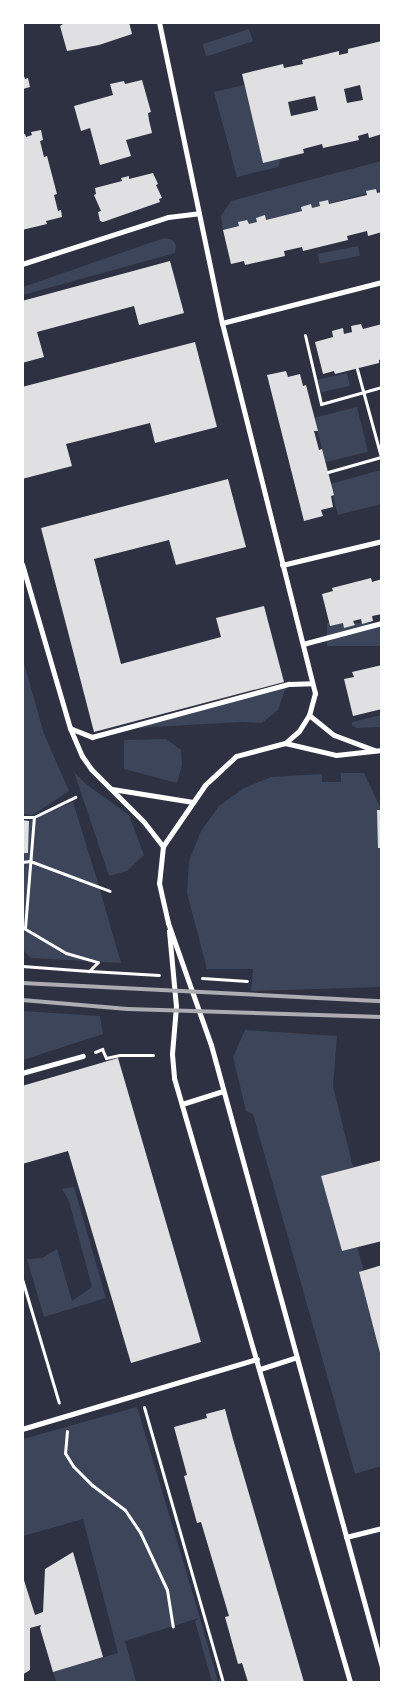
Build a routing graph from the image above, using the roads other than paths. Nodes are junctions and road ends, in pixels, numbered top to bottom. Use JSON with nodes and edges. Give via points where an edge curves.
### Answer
{"nodes":[{"id":1,"x":159,"y":22,"type":"edge"},
{"id":2,"x":199,"y":213,"type":"junction"},
{"id":3,"x":22,"y":264,"type":"edge"},
{"id":4,"x":382,"y":282,"type":"edge"},
{"id":5,"x":222,"y":323,"type":"junction"},
{"id":6,"x":382,"y":541,"type":"edge"},
{"id":7,"x":22,"y":564,"type":"edge"},
{"id":8,"x":282,"y":565,"type":"junction"},
{"id":9,"x":382,"y":623,"type":"edge"},
{"id":10,"x":303,"y":644,"type":"junction"},
{"id":11,"x":312,"y":683,"type":"junction"},
{"id":12,"x":309,"y":715,"type":"junction"},
{"id":13,"x":70,"y":728,"type":"junction"},
{"id":14,"x":285,"y":743,"type":"junction"},
{"id":15,"x":374,"y":750,"type":"junction"},
{"id":16,"x":382,"y":750,"type":"edge"},
{"id":17,"x":112,"y":789,"type":"junction"},
{"id":18,"x":193,"y":802,"type":"junction"},
{"id":19,"x":163,"y":846,"type":"junction"},
{"id":20,"x":168,"y":923,"type":"junction"},
{"id":21,"x":83,"y":1056,"type":"road end"},
{"id":22,"x":22,"y":1073,"type":"edge"},
{"id":23,"x":223,"y":1091,"type":"junction"},
{"id":24,"x":182,"y":1104,"type":"junction"},
{"id":25,"x":296,"y":1358,"type":"junction"},
{"id":26,"x":257,"y":1359,"type":"junction"},
{"id":27,"x":260,"y":1369,"type":"junction"},
{"id":28,"x":22,"y":1429,"type":"edge"},
{"id":29,"x":382,"y":1528,"type":"edge"},
{"id":30,"x":346,"y":1538,"type":"junction"},
{"id":31,"x":382,"y":1667,"type":"edge"},
{"id":32,"x":350,"y":1682,"type":"edge"}],
"edges":[{"from":1,"to":2,"type":"street"},
{"from":2,"to":3,"type":"street","via":[[168,218]]},
{"from":2,"to":5,"type":"street"},
{"from":4,"to":5,"type":"street"},
{"from":5,"to":8,"type":"street"},
{"from":6,"to":8,"type":"street"},
{"from":7,"to":13,"type":"street"},
{"from":8,"to":10,"type":"street"},
{"from":9,"to":10,"type":"street"},
{"from":10,"to":11,"type":"street"},
{"from":11,"to":12,"type":"street","via":[[315,693]]},
{"from":11,"to":13,"type":"street","via":[[289,684],[92,736]]},
{"from":12,"to":14,"type":"street","via":[[299,731]]},
{"from":12,"to":15,"type":"street","via":[[334,735]]},
{"from":13,"to":17,"type":"street","via":[[82,756]]},
{"from":14,"to":15,"type":"street","via":[[336,756]]},
{"from":14,"to":18,"type":"street","via":[[236,756],[205,785]]},
{"from":15,"to":16,"type":"street"},
{"from":17,"to":18,"type":"street"},
{"from":17,"to":19,"type":"street"},
{"from":18,"to":19,"type":"street"},
{"from":19,"to":20,"type":"street","via":[[159,884]]},
{"from":20,"to":23,"type":"street","via":[[211,1045]]},
{"from":20,"to":24,"type":"street","via":[[176,1006],[172,1054],[174,1078]]},
{"from":21,"to":22,"type":"street"},
{"from":23,"to":24,"type":"street"},
{"from":23,"to":25,"type":"street"},
{"from":24,"to":26,"type":"street"},
{"from":25,"to":27,"type":"street"},
{"from":25,"to":30,"type":"street"},
{"from":26,"to":27,"type":"street"},
{"from":26,"to":28,"type":"street"},
{"from":27,"to":32,"type":"street"},
{"from":29,"to":30,"type":"street"},
{"from":30,"to":31,"type":"street"}]}
